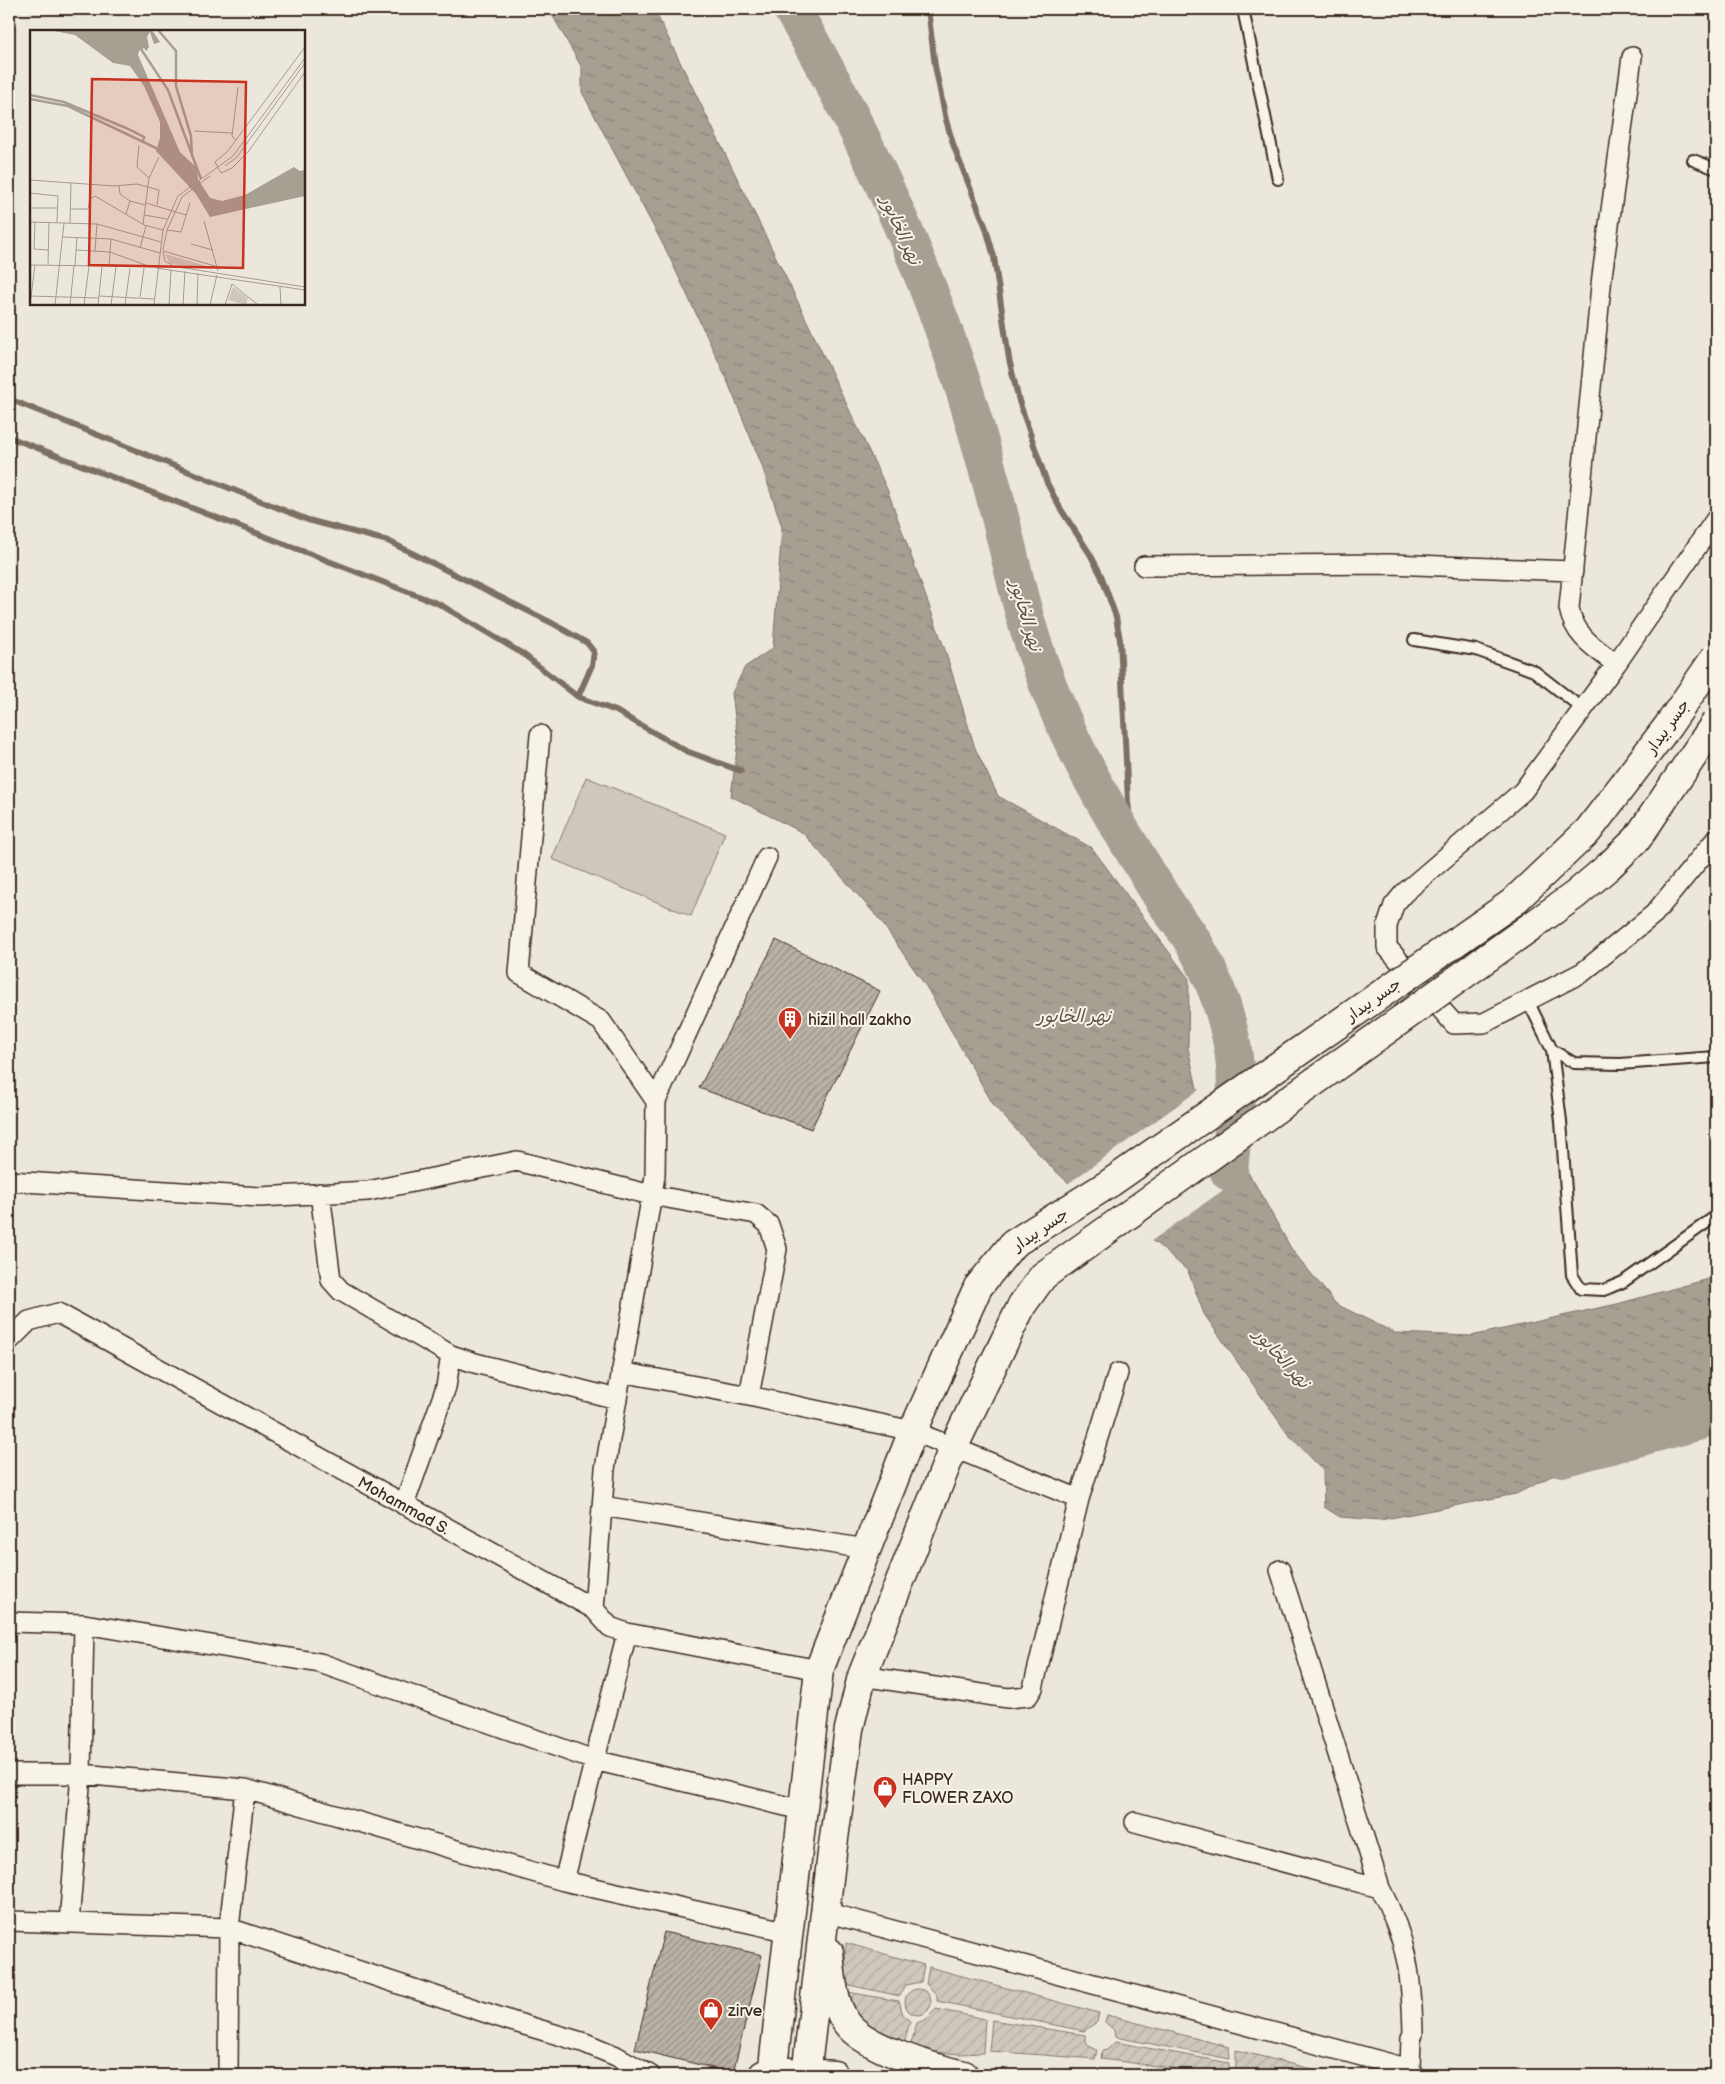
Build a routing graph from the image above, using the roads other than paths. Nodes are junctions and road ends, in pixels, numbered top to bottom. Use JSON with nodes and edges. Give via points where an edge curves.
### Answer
{"nodes":[{"id":1,"x":1243,"y":9,"type":"edge"},
{"id":2,"x":1632,"y":57,"type":"dead end"},
{"id":3,"x":1693,"y":160,"type":"dead end"},
{"id":4,"x":1716,"y":168,"type":"edge"},
{"id":5,"x":1278,"y":178,"type":"dead end"},
{"id":6,"x":1716,"y":519,"type":"edge"},
{"id":7,"x":1144,"y":566,"type":"dead end"},
{"id":8,"x":1573,"y":571,"type":"junction"},
{"id":9,"x":1414,"y":640,"type":"dead end"},
{"id":10,"x":1716,"y":656,"type":"edge"},
{"id":11,"x":1616,"y":664,"type":"junction"},
{"id":12,"x":1583,"y":710,"type":"junction"},
{"id":13,"x":1716,"y":722,"type":"edge"},
{"id":14,"x":540,"y":734,"type":"dead end"},
{"id":15,"x":1716,"y":839,"type":"edge"},
{"id":16,"x":767,"y":857,"type":"dead end"},
{"id":17,"x":1528,"y":1001,"type":"junction"},
{"id":18,"x":1552,"y":1050,"type":"junction"},
{"id":19,"x":1716,"y":1057,"type":"edge"},
{"id":20,"x":656,"y":1102,"type":"junction"},
{"id":21,"x":9,"y":1181,"type":"edge"},
{"id":22,"x":320,"y":1193,"type":"junction"},
{"id":23,"x":651,"y":1195,"type":"junction"},
{"id":24,"x":1716,"y":1216,"type":"edge"},
{"id":25,"x":9,"y":1341,"type":"edge"},
{"id":26,"x":451,"y":1355,"type":"junction"},
{"id":27,"x":621,"y":1372,"type":"junction"},
{"id":28,"x":1118,"y":1373,"type":"dead end"},
{"id":29,"x":749,"y":1396,"type":"junction"},
{"id":30,"x":617,"y":1399,"type":"junction"},
{"id":31,"x":913,"y":1431,"type":"junction"},
{"id":32,"x":954,"y":1446,"type":"junction"},
{"id":33,"x":1078,"y":1499,"type":"junction"},
{"id":34,"x":404,"y":1505,"type":"junction"},
{"id":35,"x":602,"y":1506,"type":"junction"},
{"id":36,"x":866,"y":1549,"type":"junction"},
{"id":37,"x":1280,"y":1570,"type":"dead end"},
{"id":38,"x":594,"y":1610,"type":"junction"},
{"id":39,"x":9,"y":1622,"type":"edge"},
{"id":40,"x":84,"y":1624,"type":"junction"},
{"id":41,"x":627,"y":1633,"type":"junction"},
{"id":42,"x":819,"y":1670,"type":"junction"},
{"id":43,"x":862,"y":1676,"type":"junction"},
{"id":44,"x":594,"y":1760,"type":"junction"},
{"id":45,"x":9,"y":1774,"type":"edge"},
{"id":46,"x":81,"y":1774,"type":"junction"},
{"id":47,"x":245,"y":1789,"type":"junction"},
{"id":48,"x":802,"y":1810,"type":"junction"},
{"id":49,"x":1135,"y":1822,"type":"dead end"},
{"id":50,"x":564,"y":1881,"type":"junction"},
{"id":51,"x":1380,"y":1888,"type":"junction"},
{"id":52,"x":824,"y":1912,"type":"junction"},
{"id":53,"x":9,"y":1922,"type":"edge"},
{"id":54,"x":69,"y":1923,"type":"junction"},
{"id":55,"x":229,"y":1928,"type":"junction"},
{"id":56,"x":789,"y":1932,"type":"junction"},
{"id":57,"x":1412,"y":2072,"type":"edge"},
{"id":58,"x":769,"y":2074,"type":"edge"},
{"id":59,"x":806,"y":2074,"type":"edge"},
{"id":60,"x":228,"y":2075,"type":"edge"},
{"id":61,"x":650,"y":2075,"type":"edge"},
{"id":62,"x":834,"y":2075,"type":"edge"},
{"id":63,"x":964,"y":2075,"type":"edge"}],
"edges":[{"from":1,"to":5,"type":"lane"},
{"from":2,"to":8,"type":"street","via":[[1602,276]]},
{"from":3,"to":4,"type":"lane"},
{"from":6,"to":11,"type":"street"},
{"from":7,"to":8,"type":"street","via":[[1390,564]]},
{"from":8,"to":11,"type":"street","via":[[1569,608],[1575,628],[1588,643]]},
{"from":9,"to":12,"type":"lane","via":[[1476,650],[1534,671]]},
{"from":10,"to":31,"type":"main road","name":"جسر بيدار","bridge":true,"via":[[1668,726],[1588,831],[1512,902],[1118,1177],[1013,1244],[978,1287]]},
{"from":11,"to":12,"type":"street"},
{"from":12,"to":17,"type":"street","via":[[1523,791],[1404,892],[1394,905],[1387,926],[1387,947],[1454,1024],[1484,1022]]},
{"from":13,"to":32,"type":"main road","name":"جسر بيدار","bridge":true,"via":[[1637,839],[1575,895],[1043,1276],[1022,1305]]},
{"from":14,"to":20,"type":"street","via":[[519,973],[601,1020]]},
{"from":15,"to":17,"type":"street","via":[[1654,914],[1583,972]]},
{"from":16,"to":20,"type":"street"},
{"from":17,"to":18,"type":"lane"},
{"from":18,"to":19,"type":"lane","via":[[1574,1063],[1620,1064]]},
{"from":18,"to":24,"type":"lane","via":[[1561,1121],[1572,1275],[1582,1289],[1604,1290],[1623,1282]]},
{"from":20,"to":23,"type":"street"},
{"from":21,"to":22,"type":"street","via":[[260,1197]]},
{"from":22,"to":23,"type":"street","via":[[368,1191],[517,1161]]},
{"from":22,"to":26,"type":"street","via":[[332,1280],[341,1291]]},
{"from":23,"to":27,"type":"street"},
{"from":23,"to":29,"type":"street","via":[[756,1214],[769,1225],[777,1249]]},
{"from":25,"to":34,"type":"street","name":"Mohammad S.","via":[[29,1321],[58,1313]]},
{"from":26,"to":30,"type":"street"},
{"from":26,"to":34,"type":"street","via":[[446,1387]]},
{"from":27,"to":29,"type":"street"},
{"from":27,"to":30,"type":"street"},
{"from":28,"to":33,"type":"street"},
{"from":29,"to":31,"type":"street"},
{"from":30,"to":35,"type":"street"},
{"from":31,"to":32,"type":"street"},
{"from":31,"to":36,"type":"main road","name":"جسر بيدار"},
{"from":32,"to":33,"type":"street"},
{"from":32,"to":43,"type":"main road","name":"جسر بيدار"},
{"from":33,"to":43,"type":"street","via":[[1034,1688],[1028,1696],[1008,1698]]},
{"from":34,"to":38,"type":"street","name":"Mohammad S."},
{"from":35,"to":36,"type":"street"},
{"from":35,"to":38,"type":"street"},
{"from":36,"to":42,"type":"main road","name":"جسر بيدار"},
{"from":37,"to":51,"type":"street"},
{"from":38,"to":41,"type":"street","name":"Mohammad S.","via":[[610,1627]]},
{"from":39,"to":40,"type":"street"},
{"from":40,"to":44,"type":"street","via":[[320,1663]]},
{"from":40,"to":46,"type":"street"},
{"from":41,"to":42,"type":"street","name":"Mohammad S."},
{"from":41,"to":44,"type":"street"},
{"from":42,"to":48,"type":"main road","name":"جسر بيدار"},
{"from":43,"to":52,"type":"main road","name":"جسر بيدار","via":[[849,1729]]},
{"from":44,"to":48,"type":"street"},
{"from":44,"to":50,"type":"street"},
{"from":45,"to":46,"type":"street"},
{"from":46,"to":47,"type":"street"},
{"from":46,"to":54,"type":"street"},
{"from":47,"to":50,"type":"street"},
{"from":47,"to":55,"type":"street"},
{"from":48,"to":56,"type":"main road","name":"جسر بيدار"},
{"from":49,"to":51,"type":"street"},
{"from":50,"to":56,"type":"street"},
{"from":51,"to":57,"type":"street","via":[[1402,1937],[1410,1976]]},
{"from":52,"to":57,"type":"street"},
{"from":52,"to":59,"type":"main road"},
{"from":52,"to":63,"type":"main road","via":[[831,1970],[846,2023],[869,2041],[898,2055]]},
{"from":53,"to":54,"type":"street"},
{"from":54,"to":55,"type":"street"},
{"from":55,"to":60,"type":"street"},
{"from":55,"to":61,"type":"street","via":[[585,2043]]},
{"from":56,"to":58,"type":"main road","name":"جسر بيدار"},
{"from":58,"to":59,"type":"main road"},
{"from":59,"to":62,"type":"main road"}]}
